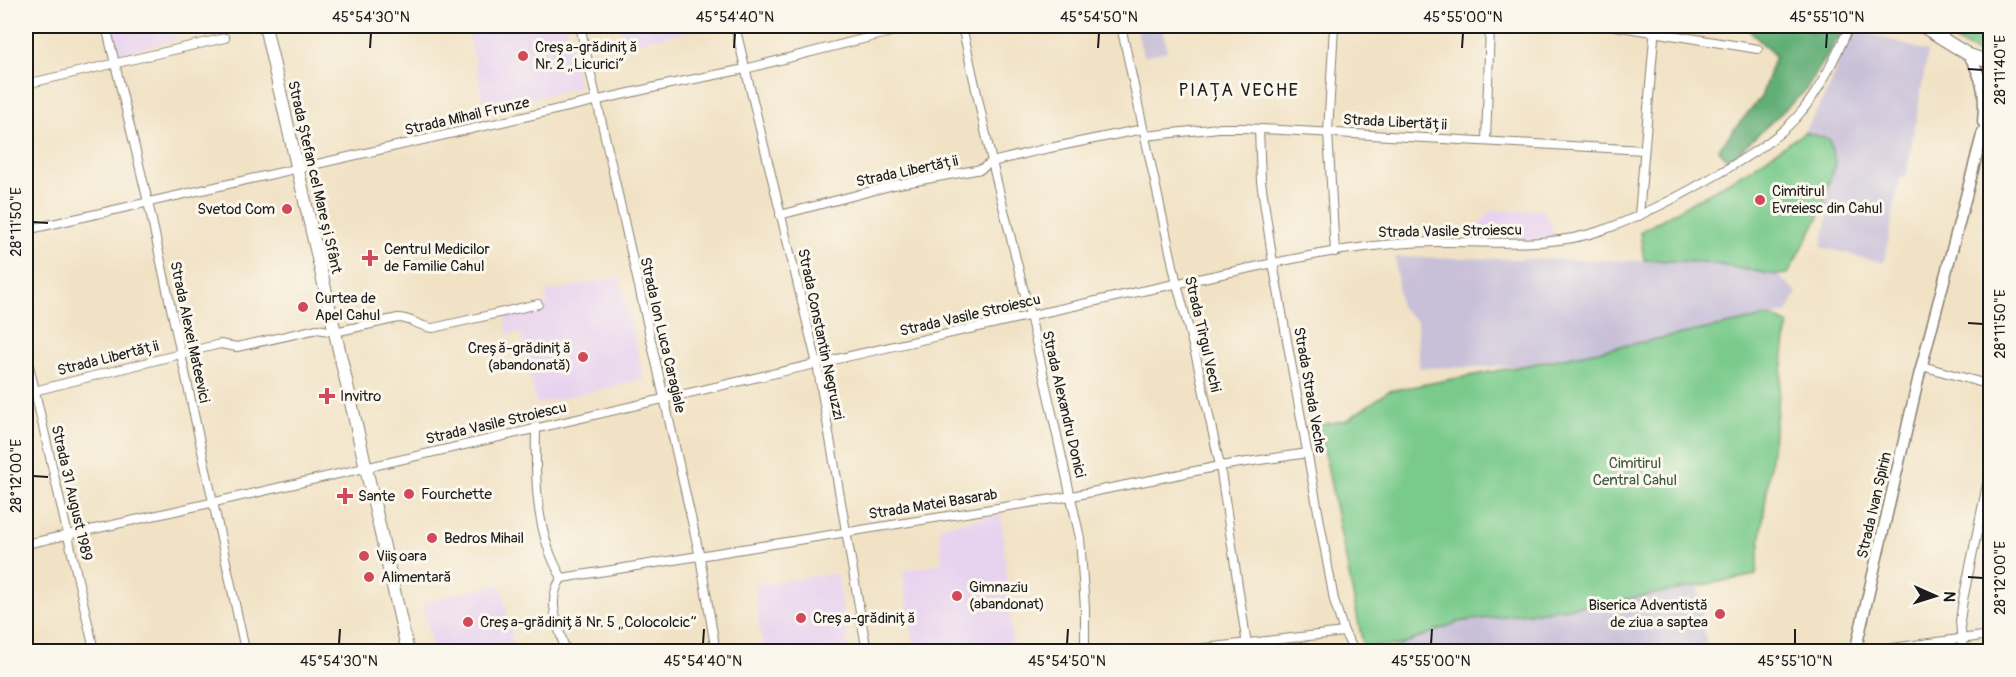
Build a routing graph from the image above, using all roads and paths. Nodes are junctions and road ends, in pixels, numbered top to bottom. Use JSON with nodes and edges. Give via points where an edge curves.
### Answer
{"nodes":[{"id":1,"x":106,"y":26,"type":"edge"},
{"id":2,"x":265,"y":26,"type":"edge"},
{"id":3,"x":580,"y":26,"type":"edge"},
{"id":4,"x":735,"y":26,"type":"edge"},
{"id":5,"x":914,"y":26,"type":"edge"},
{"id":6,"x":962,"y":26,"type":"edge"},
{"id":7,"x":1121,"y":26,"type":"edge"},
{"id":8,"x":1334,"y":26,"type":"edge"},
{"id":9,"x":1490,"y":26,"type":"edge"},
{"id":10,"x":1615,"y":26,"type":"edge"},
{"id":11,"x":1850,"y":26,"type":"edge"},
{"id":12,"x":1922,"y":26,"type":"edge"},
{"id":13,"x":1654,"y":28,"type":"edge"},
{"id":14,"x":225,"y":38,"type":"dead end"},
{"id":15,"x":1758,"y":49,"type":"dead end"},
{"id":16,"x":1969,"y":55,"type":"junction"},
{"id":17,"x":114,"y":62,"type":"junction"},
{"id":18,"x":1990,"y":62,"type":"edge"},
{"id":19,"x":745,"y":69,"type":"junction"},
{"id":20,"x":26,"y":84,"type":"edge"},
{"id":21,"x":597,"y":101,"type":"junction"},
{"id":22,"x":1990,"y":114,"type":"edge"},
{"id":23,"x":1259,"y":129,"type":"junction"},
{"id":24,"x":1144,"y":132,"type":"junction"},
{"id":25,"x":1329,"y":132,"type":"junction"},
{"id":26,"x":1982,"y":135,"type":"junction"},
{"id":27,"x":1486,"y":141,"type":"junction"},
{"id":28,"x":1644,"y":150,"type":"junction"},
{"id":29,"x":992,"y":162,"type":"junction"},
{"id":30,"x":297,"y":168,"type":"junction"},
{"id":31,"x":148,"y":202,"type":"junction"},
{"id":32,"x":780,"y":215,"type":"junction"},
{"id":33,"x":1639,"y":216,"type":"junction"},
{"id":34,"x":26,"y":230,"type":"edge"},
{"id":35,"x":1335,"y":252,"type":"junction"},
{"id":36,"x":1273,"y":263,"type":"junction"},
{"id":37,"x":1177,"y":284,"type":"junction"},
{"id":38,"x":538,"y":304,"type":"dead end"},
{"id":39,"x":1030,"y":315,"type":"junction"},
{"id":40,"x":335,"y":332,"type":"junction"},
{"id":41,"x":26,"y":352,"type":"edge"},
{"id":42,"x":181,"y":353,"type":"junction"},
{"id":43,"x":816,"y":364,"type":"junction"},
{"id":44,"x":1922,"y":366,"type":"junction"},
{"id":45,"x":1990,"y":385,"type":"edge"},
{"id":46,"x":34,"y":391,"type":"junction"},
{"id":47,"x":665,"y":399,"type":"junction"},
{"id":48,"x":536,"y":428,"type":"junction"},
{"id":49,"x":1308,"y":453,"type":"junction"},
{"id":50,"x":1220,"y":466,"type":"junction"},
{"id":51,"x":367,"y":468,"type":"junction"},
{"id":52,"x":1990,"y":470,"type":"edge"},
{"id":53,"x":1072,"y":496,"type":"junction"},
{"id":54,"x":214,"y":501,"type":"junction"},
{"id":55,"x":845,"y":531,"type":"junction"},
{"id":56,"x":68,"y":535,"type":"junction"},
{"id":57,"x":26,"y":544,"type":"edge"},
{"id":58,"x":700,"y":557,"type":"junction"},
{"id":59,"x":562,"y":578,"type":"junction"},
{"id":60,"x":1344,"y":632,"type":"junction"},
{"id":61,"x":1990,"y":635,"type":"edge"},
{"id":62,"x":1962,"y":640,"type":"junction"},
{"id":63,"x":92,"y":641,"type":"dead end"},
{"id":64,"x":244,"y":645,"type":"dead end"},
{"id":65,"x":1247,"y":647,"type":"edge"},
{"id":66,"x":408,"y":651,"type":"edge"},
{"id":67,"x":566,"y":651,"type":"edge"},
{"id":68,"x":716,"y":651,"type":"edge"},
{"id":69,"x":867,"y":651,"type":"edge"},
{"id":70,"x":1085,"y":651,"type":"edge"},
{"id":71,"x":1169,"y":651,"type":"edge"},
{"id":72,"x":1355,"y":651,"type":"edge"},
{"id":73,"x":1855,"y":651,"type":"edge"},
{"id":74,"x":1862,"y":651,"type":"edge"},
{"id":75,"x":1963,"y":651,"type":"edge"}],
"edges":[{"from":1,"to":17,"type":"street","name":"Strada Alexei Mateevici"},
{"from":2,"to":30,"type":"main road","name":"Strada Ștefan cel Mare și Sfânt"},
{"from":3,"to":21,"type":"street","name":"Strada Ion Luca Caragiale"},
{"from":4,"to":19,"type":"street","name":"Strada Constantin Negruzzi"},
{"from":5,"to":19,"type":"street","name":"Strada Mihail Frunze"},
{"from":6,"to":29,"type":"street","name":"Strada Alexandru Donici"},
{"from":7,"to":24,"type":"street","name":"Strada Tîrgul Vechi"},
{"from":8,"to":25,"type":"street"},
{"from":9,"to":27,"type":"street"},
{"from":10,"to":13,"type":"street"},
{"from":11,"to":33,"type":"street","name":"Strada Vasile Stroiescu","via":[[1802,111],[1777,135],[1703,183]]},
{"from":12,"to":16,"type":"main road"},
{"from":13,"to":15,"type":"street"},
{"from":13,"to":28,"type":"street"},
{"from":14,"to":17,"type":"street"},
{"from":16,"to":18,"type":"main road"},
{"from":16,"to":26,"type":"street","via":[[1985,94]]},
{"from":17,"to":20,"type":"street"},
{"from":17,"to":31,"type":"street","name":"Strada Alexei Mateevici"},
{"from":19,"to":21,"type":"street","name":"Strada Mihail Frunze"},
{"from":19,"to":32,"type":"street","name":"Strada Constantin Negruzzi"},
{"from":21,"to":30,"type":"street","name":"Strada Mihail Frunze"},
{"from":21,"to":47,"type":"street","name":"Strada Ion Luca Caragiale"},
{"from":22,"to":26,"type":"street"},
{"from":23,"to":24,"type":"street","name":"Strada Libertății"},
{"from":23,"to":25,"type":"street","name":"Strada Libertății"},
{"from":23,"to":36,"type":"street","name":"Strada Strada Veche"},
{"from":24,"to":29,"type":"street","name":"Strada Libertății"},
{"from":24,"to":37,"type":"street","name":"Strada Tîrgul Vechi"},
{"from":25,"to":27,"type":"street","name":"Strada Libertății"},
{"from":25,"to":35,"type":"street"},
{"from":26,"to":44,"type":"street","name":"Strada Ivan Spirin"},
{"from":27,"to":28,"type":"street","name":"Strada Libertății"},
{"from":28,"to":33,"type":"street"},
{"from":29,"to":32,"type":"street","name":"Strada Libertății","via":[[981,169],[894,185]]},
{"from":29,"to":39,"type":"street","name":"Strada Alexandru Donici"},
{"from":30,"to":31,"type":"street","name":"Strada Mihail Frunze"},
{"from":30,"to":40,"type":"main road","name":"Strada Ștefan cel Mare și Sfânt"},
{"from":31,"to":34,"type":"street","name":"Strada Mihail Frunze"},
{"from":31,"to":42,"type":"street","name":"Strada Alexei Mateevici"},
{"from":32,"to":43,"type":"street","name":"Strada Constantin Negruzzi"},
{"from":33,"to":35,"type":"street","name":"Strada Vasile Stroiescu","via":[[1581,237],[1544,243],[1438,242]]},
{"from":35,"to":36,"type":"street","name":"Strada Vasile Stroiescu"},
{"from":36,"to":37,"type":"street","name":"Strada Vasile Stroiescu"},
{"from":36,"to":49,"type":"street","name":"Strada Strada Veche"},
{"from":37,"to":39,"type":"street","name":"Strada Vasile Stroiescu"},
{"from":37,"to":50,"type":"street","name":"Strada Tîrgul Vechi"},
{"from":38,"to":40,"type":"street","name":"Strada Libertății","via":[[433,328],[398,318]]},
{"from":39,"to":43,"type":"street","name":"Strada Vasile Stroiescu"},
{"from":39,"to":53,"type":"street","name":"Strada Alexandru Donici"},
{"from":40,"to":42,"type":"street","name":"Strada Libertății","via":[[316,329],[237,347],[220,344]]},
{"from":40,"to":51,"type":"main road","name":"Strada Ștefan cel Mare și Sfânt"},
{"from":41,"to":46,"type":"street","name":"Strada 31 August 1989"},
{"from":42,"to":46,"type":"street","name":"Strada Libertății"},
{"from":42,"to":54,"type":"street","name":"Strada Alexei Mateevici"},
{"from":43,"to":47,"type":"street","name":"Strada Vasile Stroiescu"},
{"from":43,"to":55,"type":"street","name":"Strada Constantin Negruzzi"},
{"from":44,"to":45,"type":"street"},
{"from":44,"to":73,"type":"street","name":"Strada Ivan Spirin"},
{"from":46,"to":56,"type":"street","name":"Strada 31 August 1989"},
{"from":47,"to":48,"type":"street","name":"Strada Vasile Stroiescu"},
{"from":47,"to":58,"type":"street","name":"Strada Ion Luca Caragiale"},
{"from":48,"to":51,"type":"street","name":"Strada Vasile Stroiescu"},
{"from":48,"to":59,"type":"street","via":[[535,460],[544,538]]},
{"from":49,"to":50,"type":"street","name":"Strada Matei Basarab"},
{"from":49,"to":60,"type":"street","name":"Strada Strada Veche","via":[[1334,600]]},
{"from":50,"to":53,"type":"street","name":"Strada Matei Basarab"},
{"from":50,"to":65,"type":"street","name":"Strada Tîrgul Vechi"},
{"from":51,"to":54,"type":"street","name":"Strada Vasile Stroiescu"},
{"from":51,"to":66,"type":"main road","name":"Strada Ștefan cel Mare și Sfânt"},
{"from":52,"to":62,"type":"street","via":[[1963,600]]},
{"from":53,"to":55,"type":"street","name":"Strada Matei Basarab"},
{"from":53,"to":70,"type":"street","name":"Strada Alexandru Donici","via":[[1080,538]]},
{"from":54,"to":56,"type":"street","name":"Strada Vasile Stroiescu"},
{"from":54,"to":64,"type":"street","name":"Strada Alexei Mateevici"},
{"from":55,"to":58,"type":"street","name":"Strada Matei Basarab"},
{"from":55,"to":69,"type":"street","name":"Strada Constantin Negruzzi"},
{"from":56,"to":57,"type":"street","name":"Strada Vasile Stroiescu"},
{"from":56,"to":63,"type":"street","name":"Strada 31 August 1989"},
{"from":58,"to":59,"type":"street","name":"Strada Matei Basarab"},
{"from":58,"to":68,"type":"street","name":"Strada Ion Luca Caragiale"},
{"from":59,"to":67,"type":"street","via":[[554,588],[554,606]]},
{"from":60,"to":65,"type":"street"},
{"from":60,"to":72,"type":"street","name":"Strada Strada Veche"},
{"from":61,"to":62,"type":"street"},
{"from":62,"to":74,"type":"street"},
{"from":62,"to":75,"type":"street"},
{"from":65,"to":71,"type":"street"}]}
